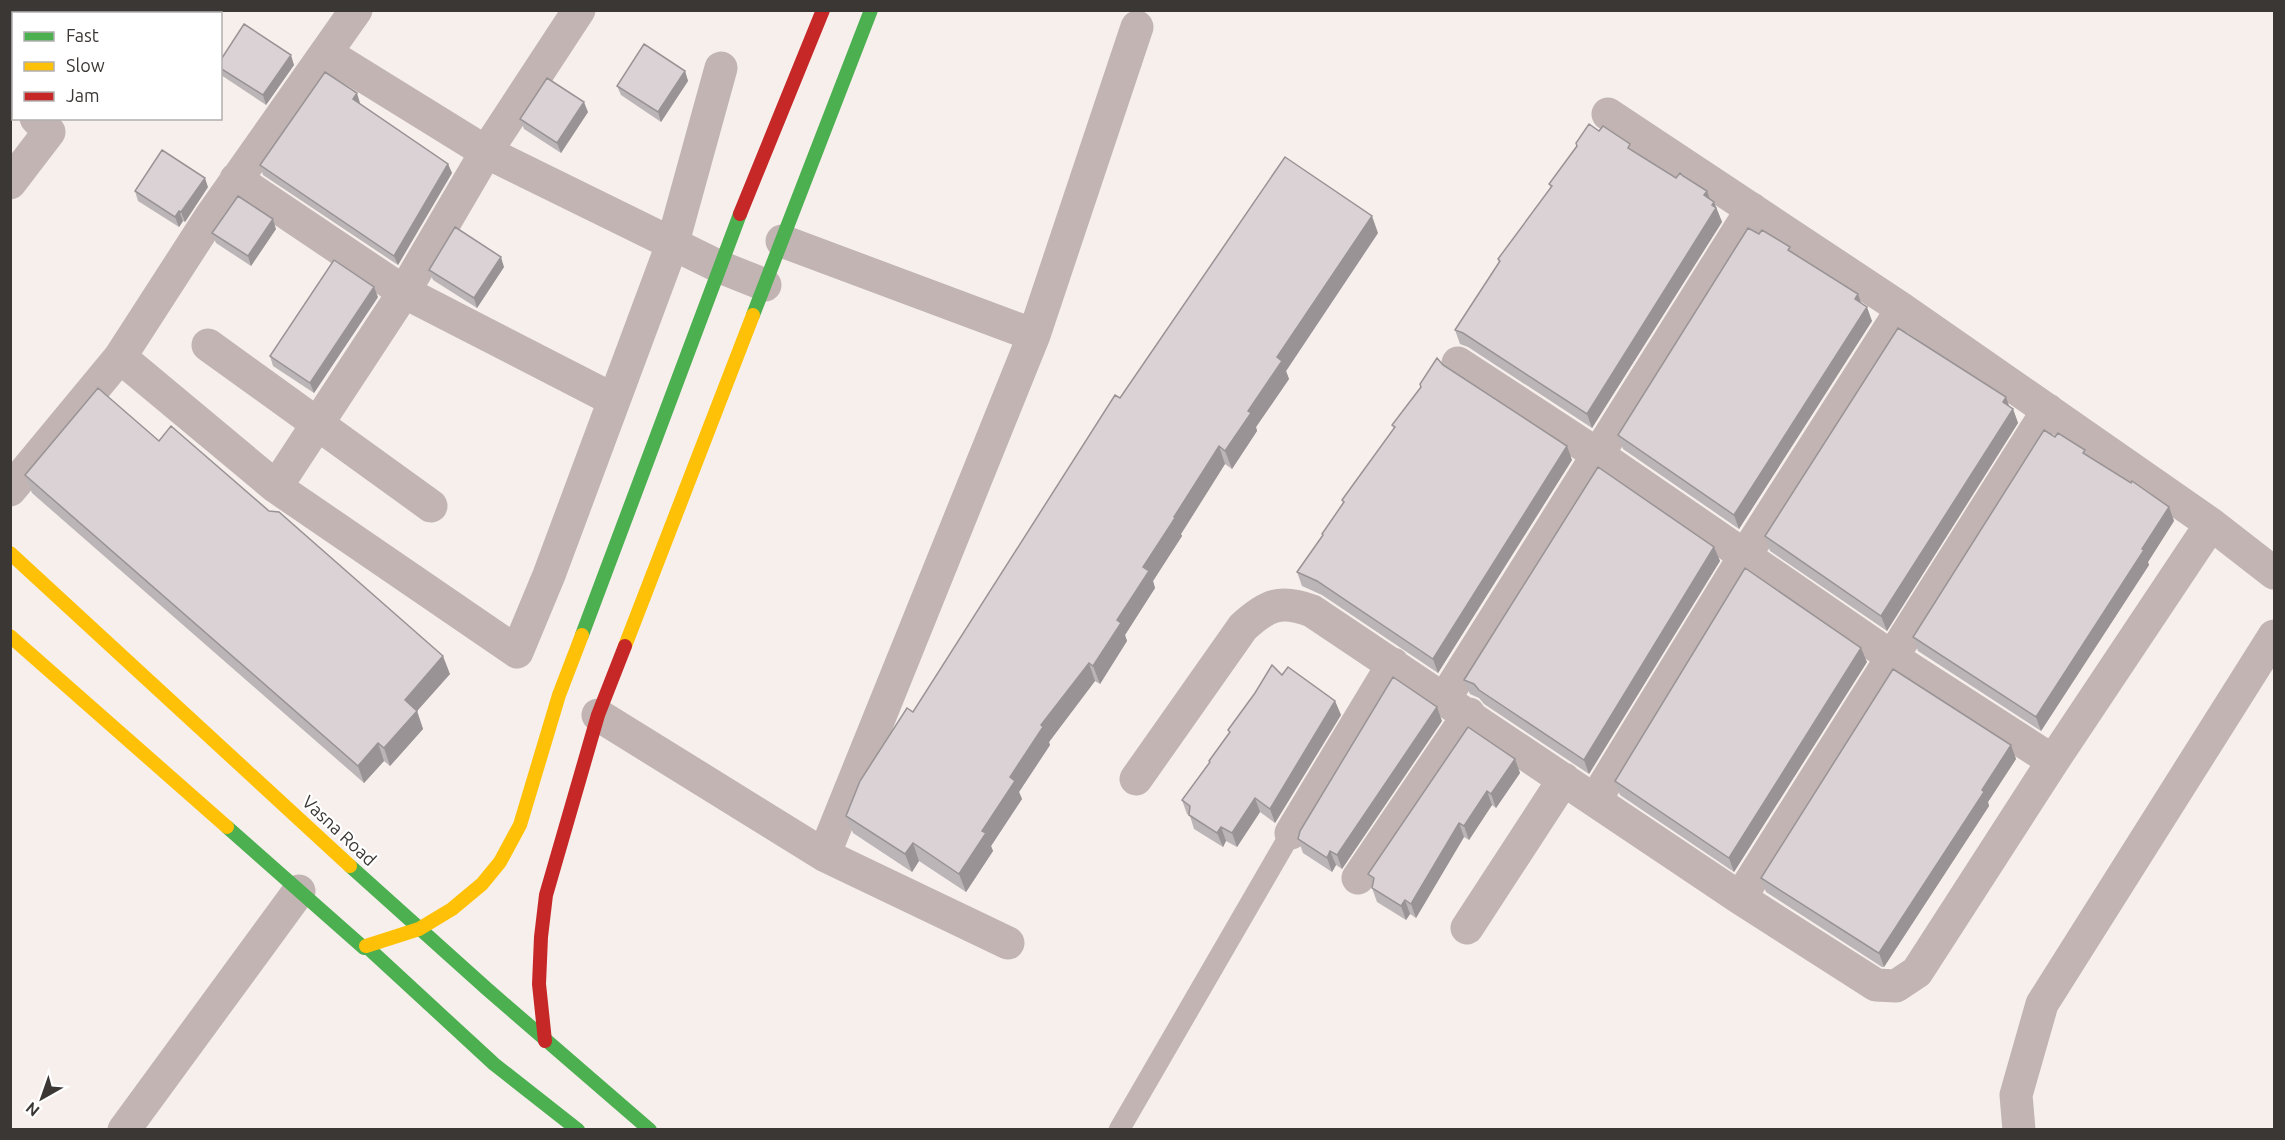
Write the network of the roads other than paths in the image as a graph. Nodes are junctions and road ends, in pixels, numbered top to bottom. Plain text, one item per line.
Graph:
1 (356, 10) edge
2 (579, 10) edge
3 (823, 10) edge
4 (871, 10) edge
5 (1137, 27) dead end
6 (326, 53) junction
7 (721, 68) dead end
8 (1608, 114) dead end
9 (38, 120) edge
10 (486, 152) junction
11 (236, 179) junction
12 (10, 183) edge
13 (1752, 209) junction
14 (782, 241) junction
15 (673, 242) junction
16 (720, 267) junction
17 (765, 285) junction
18 (404, 292) junction
19 (1902, 309) junction
20 (1034, 334) junction
21 (208, 345) dead end
22 (120, 357) junction
23 (1458, 363) dead end
24 (614, 400) junction
25 (2048, 410) junction
26 (316, 424) junction
27 (1597, 454) junction
28 (276, 487) junction
29 (10, 490) edge
30 (431, 506) dead end
31 (2211, 524) junction
32 (10, 553) edge
33 (1744, 557) junction
34 (2274, 573) edge
35 (10, 636) edge
36 (2274, 636) edge
37 (1892, 657) junction
38 (1393, 664) junction
39 (1457, 706) junction
40 (598, 715) junction
41 (2053, 761) junction
42 (1136, 779) dead end
43 (1564, 779) junction
44 (1595, 800) junction
45 (1291, 833) joint
46 (824, 855) junction
47 (1358, 878) dead end
48 (299, 891) junction
49 (1740, 898) junction
50 (1467, 928) dead end
51 (419, 929) junction
52 (1008, 943) dead end
53 (366, 946) junction
54 (545, 1041) junction
55 (580, 1126) edge
56 (648, 1129) edge
57 (124, 1130) edge
58 (1119, 1130) edge
59 (2019, 1130) edge

1 - 6 street
2 - 10 street
3 - 16 street
4 - 14 street
5 - 20 street
6 - 10 street
6 - 11 street
7 - 15 street
8 - 13 street
9 - 12 street
10 - 15 street
10 - 18 street
11 - 18 street
11 - 22 street
13 - 19 street
13 - 27 street
14 - 17 street
14 - 20 street
15 - 16 street
15 - 24 street
16 - 17 street
16 - 51 street
17 - 40 street
18 - 24 street
18 - 26 street
19 - 25 street
19 - 33 street
20 - 46 street
21 - 26 street
22 - 28 street
22 - 29 street
23 - 27 street
24 - 28 street
25 - 31 street
25 - 37 street
26 - 28 street
26 - 30 street
27 - 33 street
27 - 39 street
31 - 34 street
31 - 41 street
32 - 51 street, Vasna Road
33 - 37 street
33 - 44 street
35 - 48 street
36 - 59 street
37 - 41 street
37 - 49 street
38 - 39 street
38 - 42 street
38 - 45 street
39 - 43 street
39 - 47 street
40 - 46 street
40 - 54 street
41 - 49 street
43 - 44 street
43 - 50 street
44 - 49 street
45 - 58 lane
46 - 52 street
48 - 53 street
48 - 57 street
51 - 53 street
51 - 54 street, Vasna Road
53 - 55 street
54 - 56 street, Vasna Road

